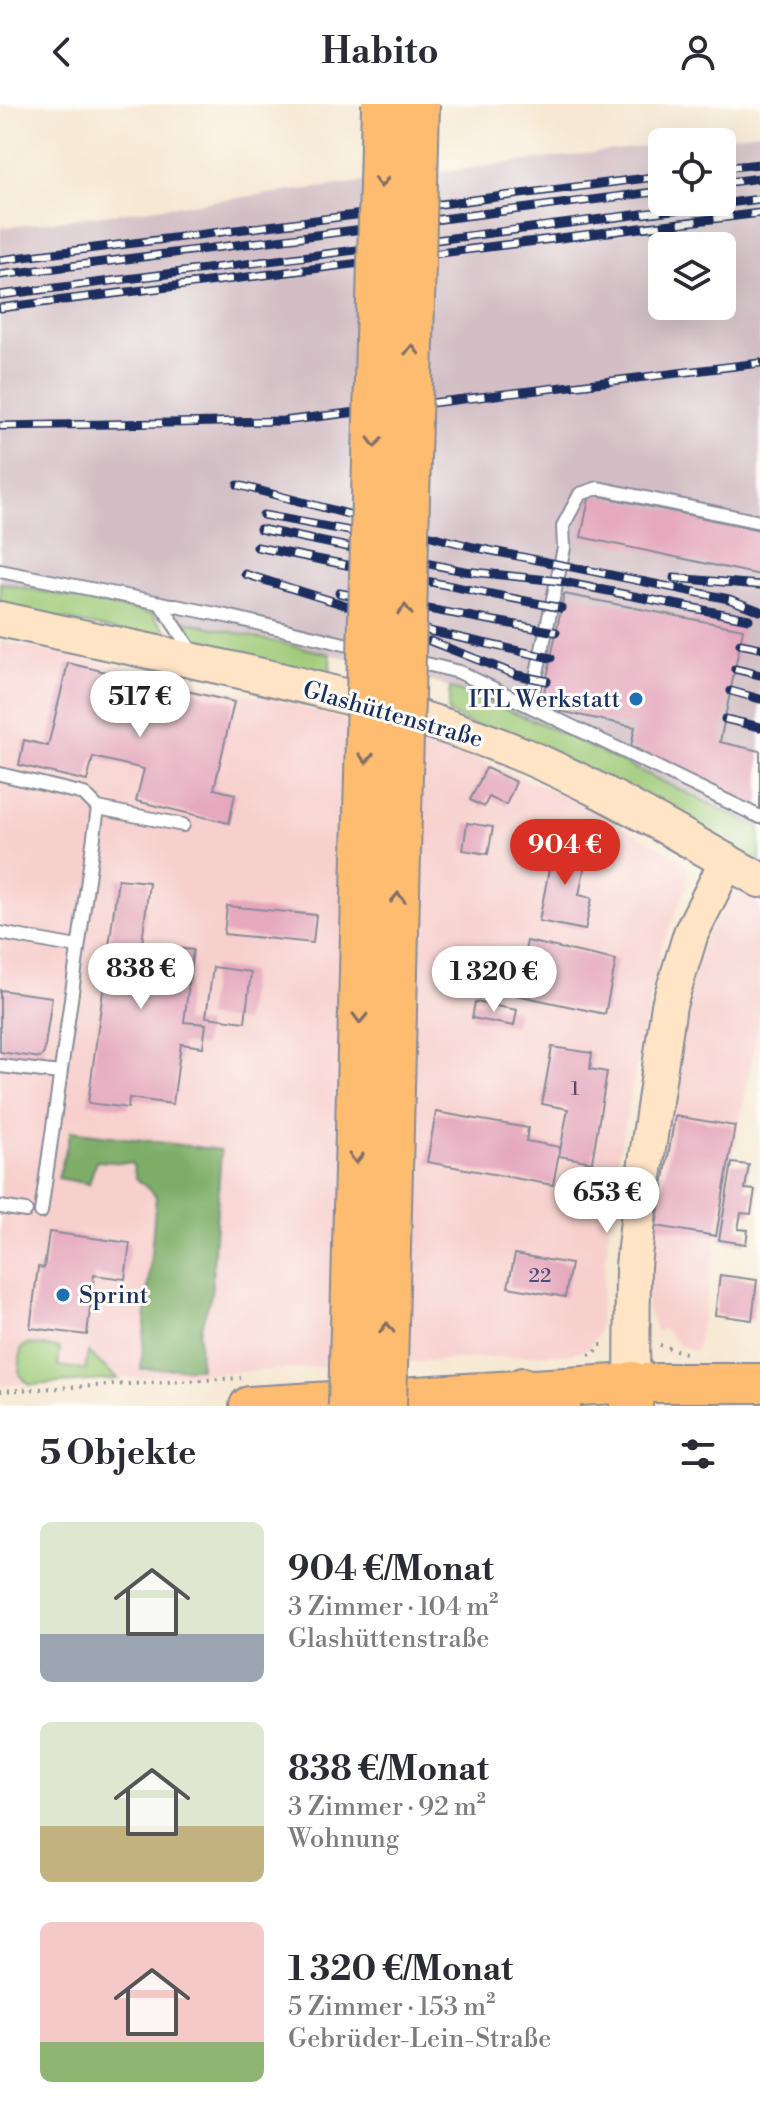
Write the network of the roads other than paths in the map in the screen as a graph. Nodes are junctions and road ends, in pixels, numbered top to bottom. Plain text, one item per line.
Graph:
1 (383, 104) edge
2 (418, 104) edge
3 (760, 522) edge
4 (0, 571) edge
5 (160, 603) junction
6 (0, 619) edge
7 (200, 665) junction
8 (530, 705) junction
9 (0, 774) edge
10 (98, 808) junction
11 (760, 817) edge
12 (183, 825) dead end
13 (727, 861) junction
14 (760, 880) edge
15 (0, 933) edge
16 (77, 947) junction
17 (0, 1066) edge
18 (60, 1073) junction
19 (0, 1207) edge
20 (26, 1211) dead end
21 (41, 1212) dead end
22 (760, 1383) edge
23 (631, 1394) edge
24 (541, 1397) edge
25 (249, 1406) edge
26 (350, 1406) edge
27 (385, 1406) edge

1 -> 26 highway, bridge
27 -> 2 highway, bridge
3 - 8 lane
4 - 5 lane
5 - 7 lane
5 - 8 lane
6 - 7 street, Glashüttenstraße
7 - 13 street, Glashüttenstraße
8 - 11 lane
9 - 10 lane
10 - 12 lane
10 - 16 lane
13 - 14 street, Glashüttenstraße
13 - 23 street
15 - 16 lane
16 - 18 lane
17 - 18 lane
18 - 21 lane
19 - 20 lane
22 - 23 main road
23 - 24 main road
24 - 25 main road

